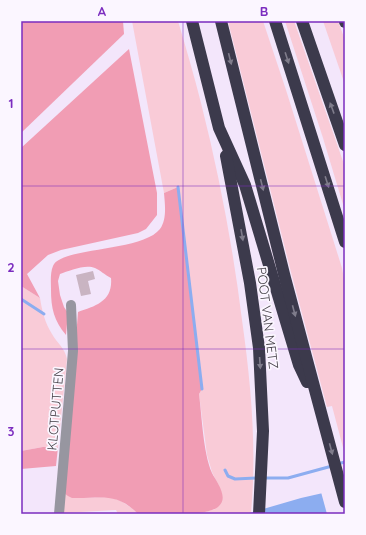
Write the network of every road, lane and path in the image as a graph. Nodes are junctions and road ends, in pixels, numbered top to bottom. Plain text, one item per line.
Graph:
1 (192, 21) edge
2 (221, 21) edge
3 (275, 21) edge
4 (302, 21) edge
5 (220, 128) junction
6 (345, 144) edge
7 (345, 242) edge
8 (71, 305) dead end
9 (321, 412) junction
10 (345, 502) edge
11 (59, 514) edge
12 (259, 514) edge

1 - 5 highway
2 -> 9 highway
3 -> 7 highway
6 -> 4 highway
5 - 9 highway
5 -> 12 highway, POOT VAN METZ
8 - 11 street, KLOTPUTTEN
9 -> 10 highway

